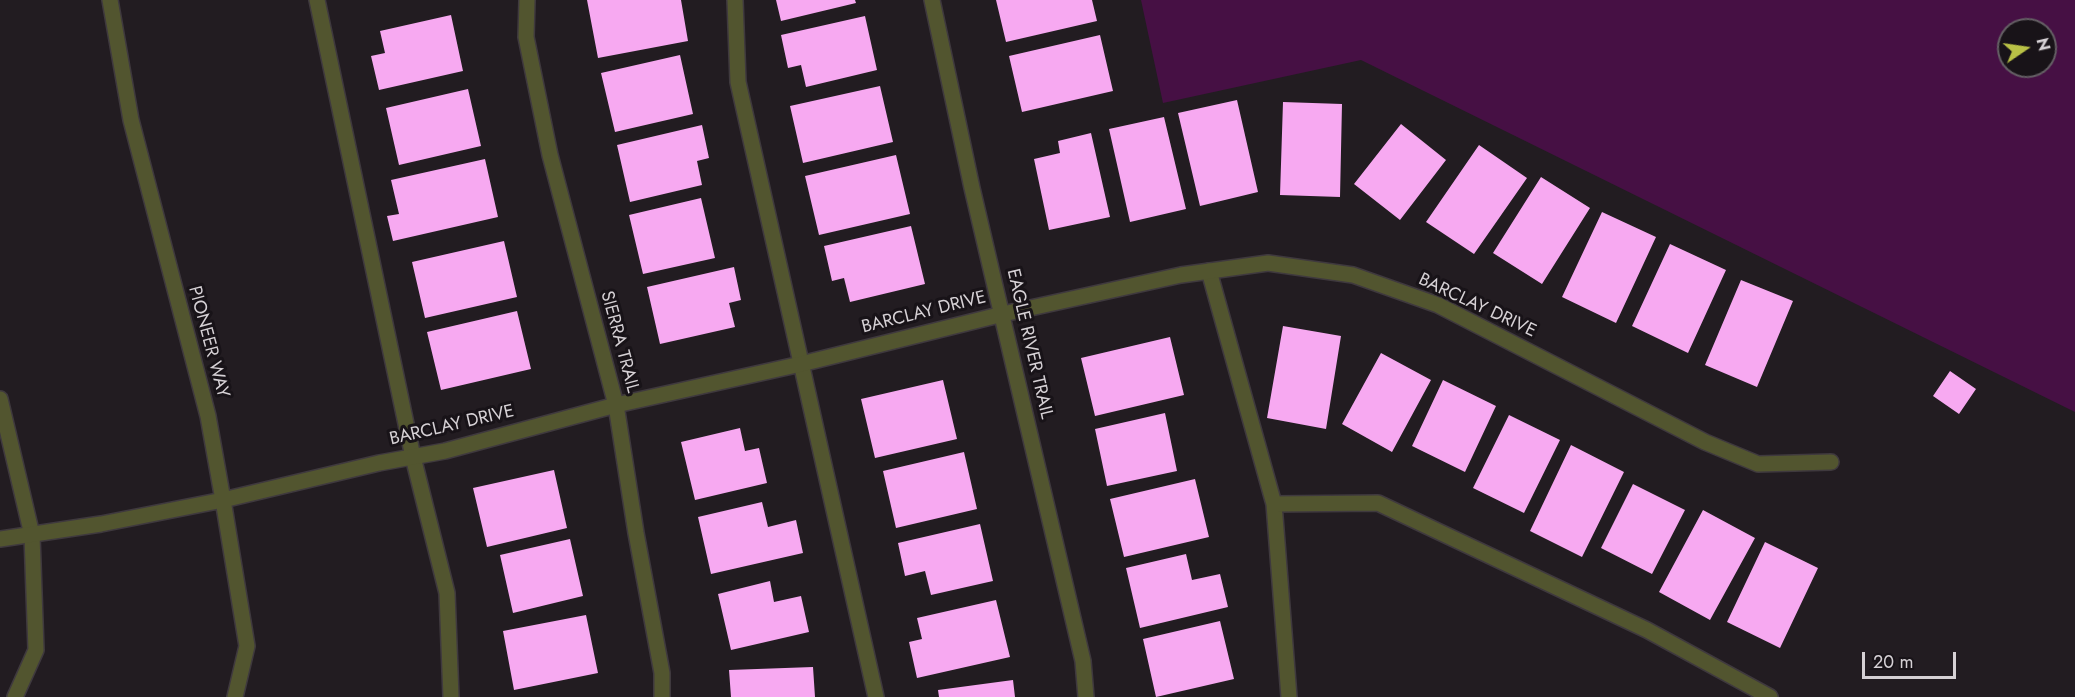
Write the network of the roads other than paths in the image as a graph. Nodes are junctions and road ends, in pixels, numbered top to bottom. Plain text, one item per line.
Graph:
1 (110, 0) edge
2 (317, 0) edge
3 (527, 0) edge
4 (735, 0) edge
5 (932, 0) edge
6 (1209, 271) junction
7 (1002, 314) junction
8 (801, 364) junction
9 (0, 399) edge
10 (616, 405) junction
11 (413, 457) junction
12 (1831, 462) dead end
13 (223, 500) junction
14 (1274, 504) junction
15 (32, 535) junction
16 (0, 539) edge
17 (15, 697) edge
18 (235, 697) edge
19 (451, 697) edge
20 (662, 697) edge
21 (876, 697) edge
22 (1086, 697) edge
23 (1289, 697) edge
24 (1770, 697) edge

1 - 13 street, PIONEER WAY
2 - 11 street
3 - 10 street, SIERRA TRAIL
4 - 8 street
5 - 7 street, EAGLE RIVER TRAIL
6 - 7 street, BARCLAY DRIVE
6 - 12 street, BARCLAY DRIVE
6 - 14 street
7 - 8 street, BARCLAY DRIVE
7 - 22 street, EAGLE RIVER TRAIL
8 - 10 street, BARCLAY DRIVE
8 - 21 street
9 - 15 street
10 - 11 street, BARCLAY DRIVE
10 - 20 street, SIERRA TRAIL
11 - 13 street, BARCLAY DRIVE
11 - 19 street
13 - 15 street, BARCLAY DRIVE
13 - 18 street, PIONEER WAY
14 - 23 street
14 - 24 street
15 - 16 street, BARCLAY DRIVE
15 - 17 street

